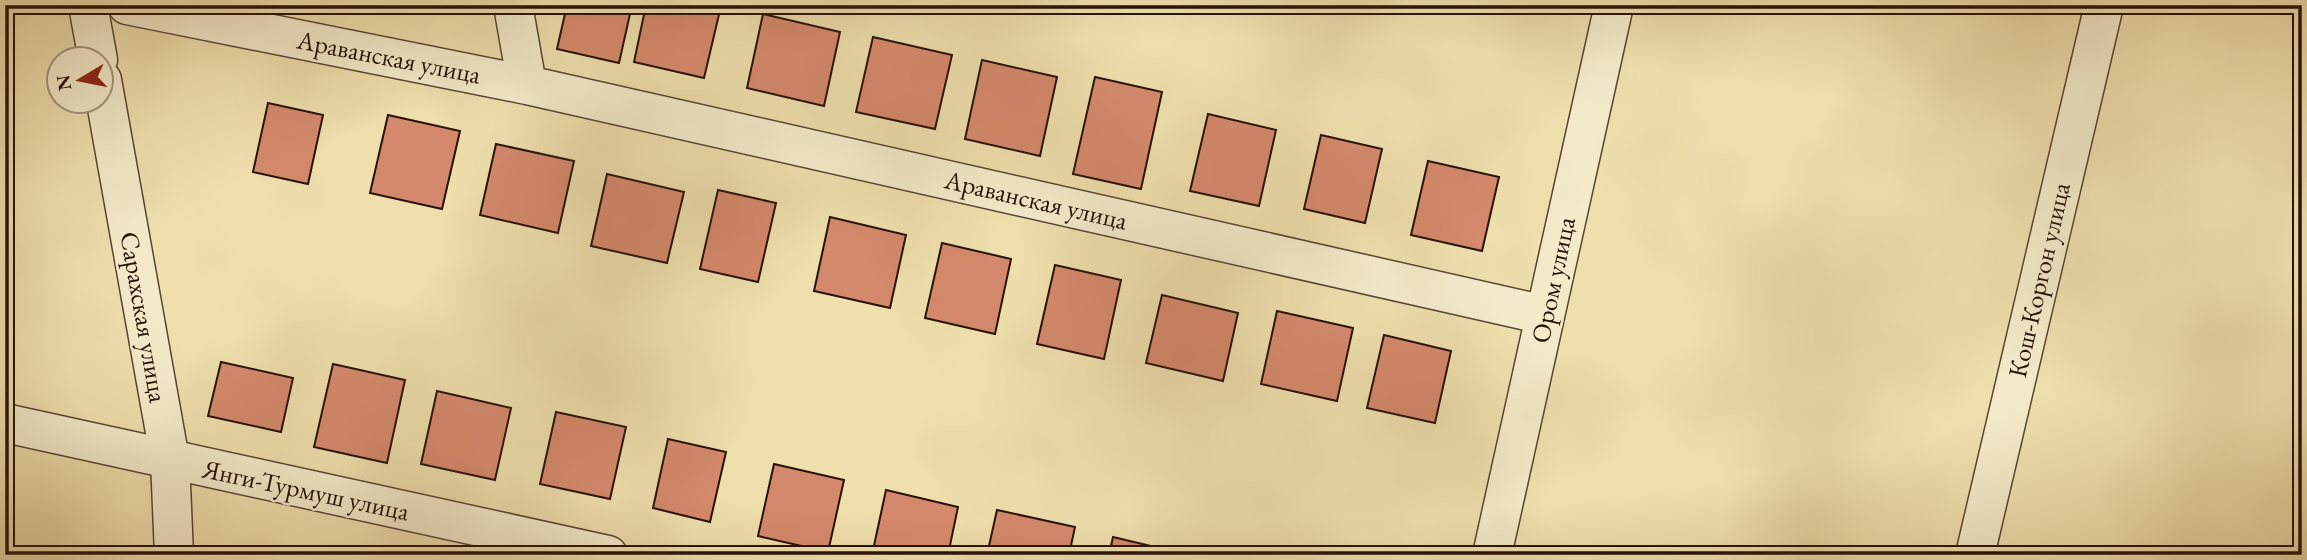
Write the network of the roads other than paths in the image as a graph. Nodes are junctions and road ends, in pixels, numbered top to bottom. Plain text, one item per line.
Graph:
1 (88, 5) edge
2 (127, 5) edge
3 (513, 5) edge
4 (1614, 5) edge
5 (2104, 5) edge
6 (95, 46) edge
7 (527, 85) junction
8 (108, 116) edge
9 (1545, 315) junction
10 (5, 423) edge
11 (170, 460) junction
12 (174, 555) edge
13 (608, 555) edge
14 (1492, 555) edge
15 (1975, 555) edge

1 - 6 street
2 - 7 street, Араванская улица
3 - 7 street, Араванская улица
4 - 9 street, Ором улица
5 - 15 street, Кош-Коргон улица
7 - 9 street, Араванская улица
8 - 11 street, Сарахская улица
9 - 14 street, Ором улица
10 - 11 street, Янги-Турмуш улица
11 - 12 street, Сарахская улица
11 - 13 street, Янги-Турмуш улица

